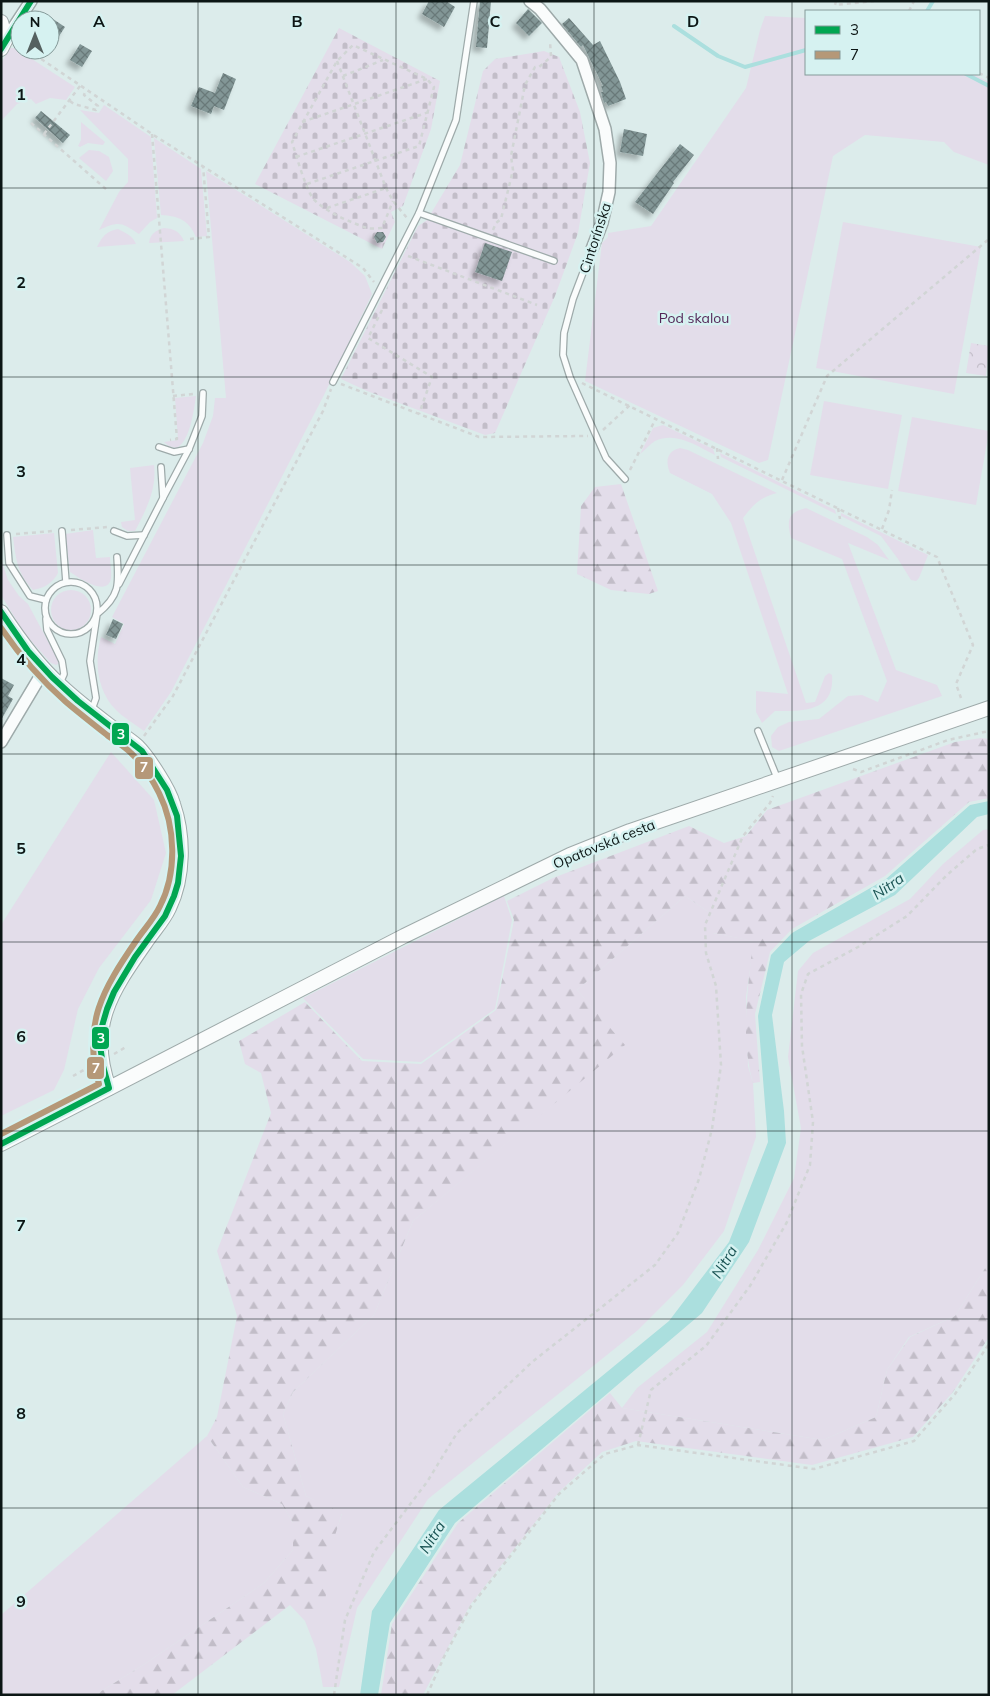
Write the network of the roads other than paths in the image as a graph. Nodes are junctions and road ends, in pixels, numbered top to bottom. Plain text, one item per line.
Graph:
1 (31, 1) edge
2 (474, 1) edge
3 (530, 1) edge
4 (1, 22) edge
5 (4, 44) edge
6 (419, 213) junction
7 (592, 249) joint
8 (554, 261) dead end
9 (334, 382) road end
10 (203, 394) dead end
11 (159, 447) dead end
12 (189, 449) junction
13 (161, 468) dead end
14 (625, 479) road end
15 (163, 498) junction
16 (114, 528) road end
17 (62, 531) dead end
18 (7, 535) road end
19 (144, 535) junction
20 (116, 558) dead end
21 (66, 582) junction
22 (119, 584) junction
23 (46, 600) junction
24 (1, 612) edge
25 (97, 614) junction
26 (46, 617) junction
27 (44, 670) junction
28 (59, 685) junction
29 (989, 708) edge
30 (91, 712) junction
31 (6, 725) edge
32 (758, 731) dead end
33 (1, 742) edge
34 (778, 781) junction
35 (110, 1088) junction
36 (1, 1144) edge

1 - 5 street
2 - 6 lane
3 - 7 street, Cintorínska
4 - 5 street
6 - 8 lane
6 - 9 lane
7 - 14 lane, Cintorínska
10 - 12 lane
11 - 12 lane
12 - 15 lane
13 - 15 lane
15 - 19 lane
16 - 19 lane
17 - 21 lane
18 - 23 lane
19 - 22 lane
20 - 22 lane
21 - 23 lane
21 - 25 lane
22 - 25 lane
23 - 26 lane
24 - 27 street
25 - 26 lane
25 - 30 lane
26 - 28 lane
27 - 28 street
27 - 31 street
28 - 30 street
29 - 34 street, Opatovská cesta
30 - 35 street
31 - 33 street
32 - 34 lane
34 - 35 street, Opatovská cesta
35 - 36 street, Opatovská cesta

